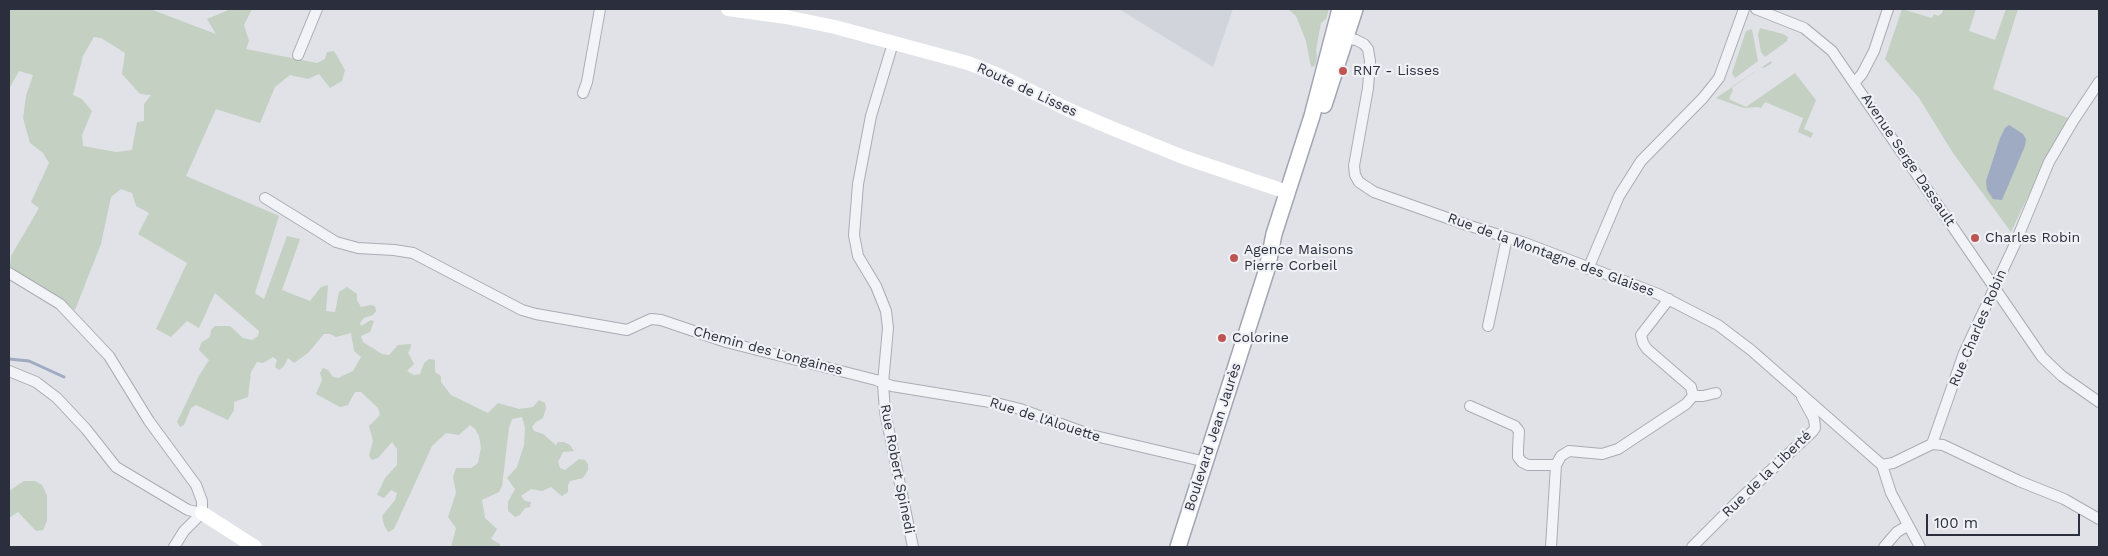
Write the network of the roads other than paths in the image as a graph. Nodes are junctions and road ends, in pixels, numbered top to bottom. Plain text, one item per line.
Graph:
1 (317, 9) edge
2 (600, 9) edge
3 (728, 9) edge
4 (1340, 9) edge
5 (1355, 9) edge
6 (1744, 9) edge
7 (1756, 9) edge
8 (1888, 9) edge
9 (1345, 38) junction
10 (893, 43) junction
11 (298, 54) dead end
12 (1855, 82) junction
13 (2099, 82) edge
14 (583, 93) dead end
15 (1287, 192) junction
16 (265, 198) dead end
17 (1508, 238) junction
18 (1588, 268) junction
19 (1267, 269) junction
20 (9, 273) edge
21 (1995, 287) junction
22 (1669, 299) junction
23 (1488, 326) dead end
24 (9, 371) edge
25 (883, 383) junction
26 (1716, 393) dead end
27 (1800, 393) junction
28 (1693, 396) junction
29 (2099, 402) edge
30 (1470, 406) dead end
31 (1932, 444) junction
32 (1206, 462) junction
33 (1556, 464) junction
34 (1882, 465) junction
35 (202, 513) junction
36 (2099, 520) edge
37 (1907, 526) junction
38 (174, 547) edge
39 (255, 547) edge
40 (913, 547) edge
41 (1178, 547) edge
42 (1551, 547) edge
43 (1692, 547) edge
44 (1884, 547) edge
45 (1920, 547) edge

1 - 11 street
2 - 14 street
3 - 10 street, Route de Lisses
4 - 15 main road, Boulevard Jean Jaurès
5 - 9 main road, Boulevard Jean Jaurès
6 - 18 street
7 - 12 street, Avenue Serge Dassault
8 - 12 street
9 - 17 street, Rue de la Montagne des Glaises
9 - 19 main road, Boulevard Jean Jaurès
10 - 15 street, Route de Lisses
10 - 25 street, Rue Robert Spinedi
12 - 21 street, Avenue Serge Dassault
13 - 21 street, Rue Charles Robin
15 - 19 main road, Boulevard Jean Jaurès
16 - 25 street, Chemin des Longaines
17 - 18 street, Rue de la Montagne des Glaises
17 - 23 street
18 - 22 street, Rue de la Montagne des Glaises
19 - 32 main road, Boulevard Jean Jaurès
20 - 35 street
21 - 29 street, Avenue Serge Dassault
21 - 31 street, Rue Charles Robin
22 - 27 street, Rue de la Montagne des Glaises
22 - 28 street
24 - 35 street
25 - 32 street, Rue de l'Alouette
25 - 40 street, Rue Robert Spinedi
26 - 28 street
27 - 34 street, Rue de la Montagne des Glaises
27 - 43 street, Rue de la Liberté
28 - 33 street
30 - 33 street
31 - 34 street
31 - 36 street
32 - 41 main road, Boulevard Jean Jaurès
33 - 42 street
34 - 37 street
35 - 38 street
35 - 39 street
37 - 44 street
37 - 45 street

